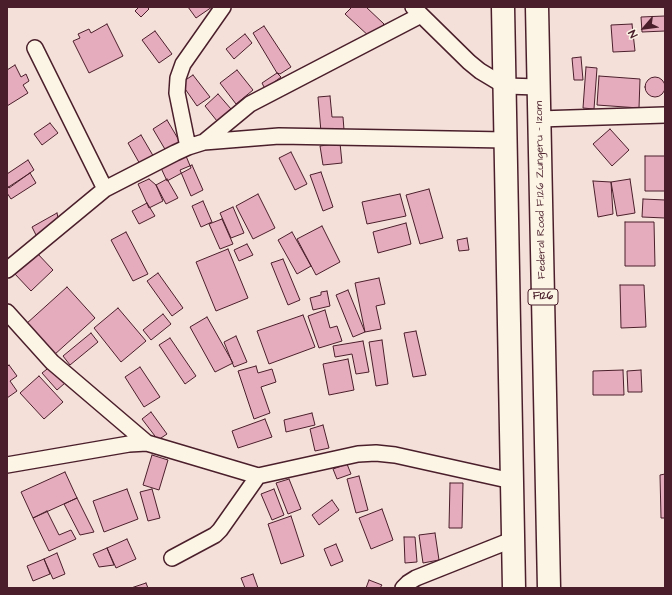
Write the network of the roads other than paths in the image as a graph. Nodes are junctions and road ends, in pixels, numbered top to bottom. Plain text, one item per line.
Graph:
1 (223, 7) edge
2 (503, 7) edge
3 (537, 7) edge
4 (417, 11) edge
5 (35, 48) dead end
6 (505, 86) junction
7 (539, 87) junction
8 (665, 115) edge
9 (540, 119) junction
10 (506, 140) junction
11 (204, 142) junction
12 (188, 147) junction
13 (105, 189) junction
14 (7, 270) edge
15 (7, 312) edge
16 (147, 443) junction
17 (7, 465) edge
18 (258, 476) junction
19 (512, 481) junction
20 (514, 539) junction
21 (172, 558) dead end
22 (403, 588) edge
23 (514, 588) edge
24 (549, 588) edge

1 - 12 street
2 - 6 main road
3 - 7 main road, Federal Road F.126 Zungeru - Izom / F126
4 - 6 street
4 - 11 street
5 - 13 street
6 - 7 street
6 - 10 main road
7 - 9 main road, Federal Road F.126 Zungeru - Izom / F126
8 - 9 street
9 - 24 main road, Federal Road F.126 Zungeru - Izom / F126
10 - 11 street
10 - 19 main road
11 - 12 street
12 - 13 street
13 - 14 street
15 - 16 street
16 - 17 street
16 - 18 street
18 - 19 street
18 - 21 street
19 - 20 main road
20 - 22 street
20 - 23 main road

